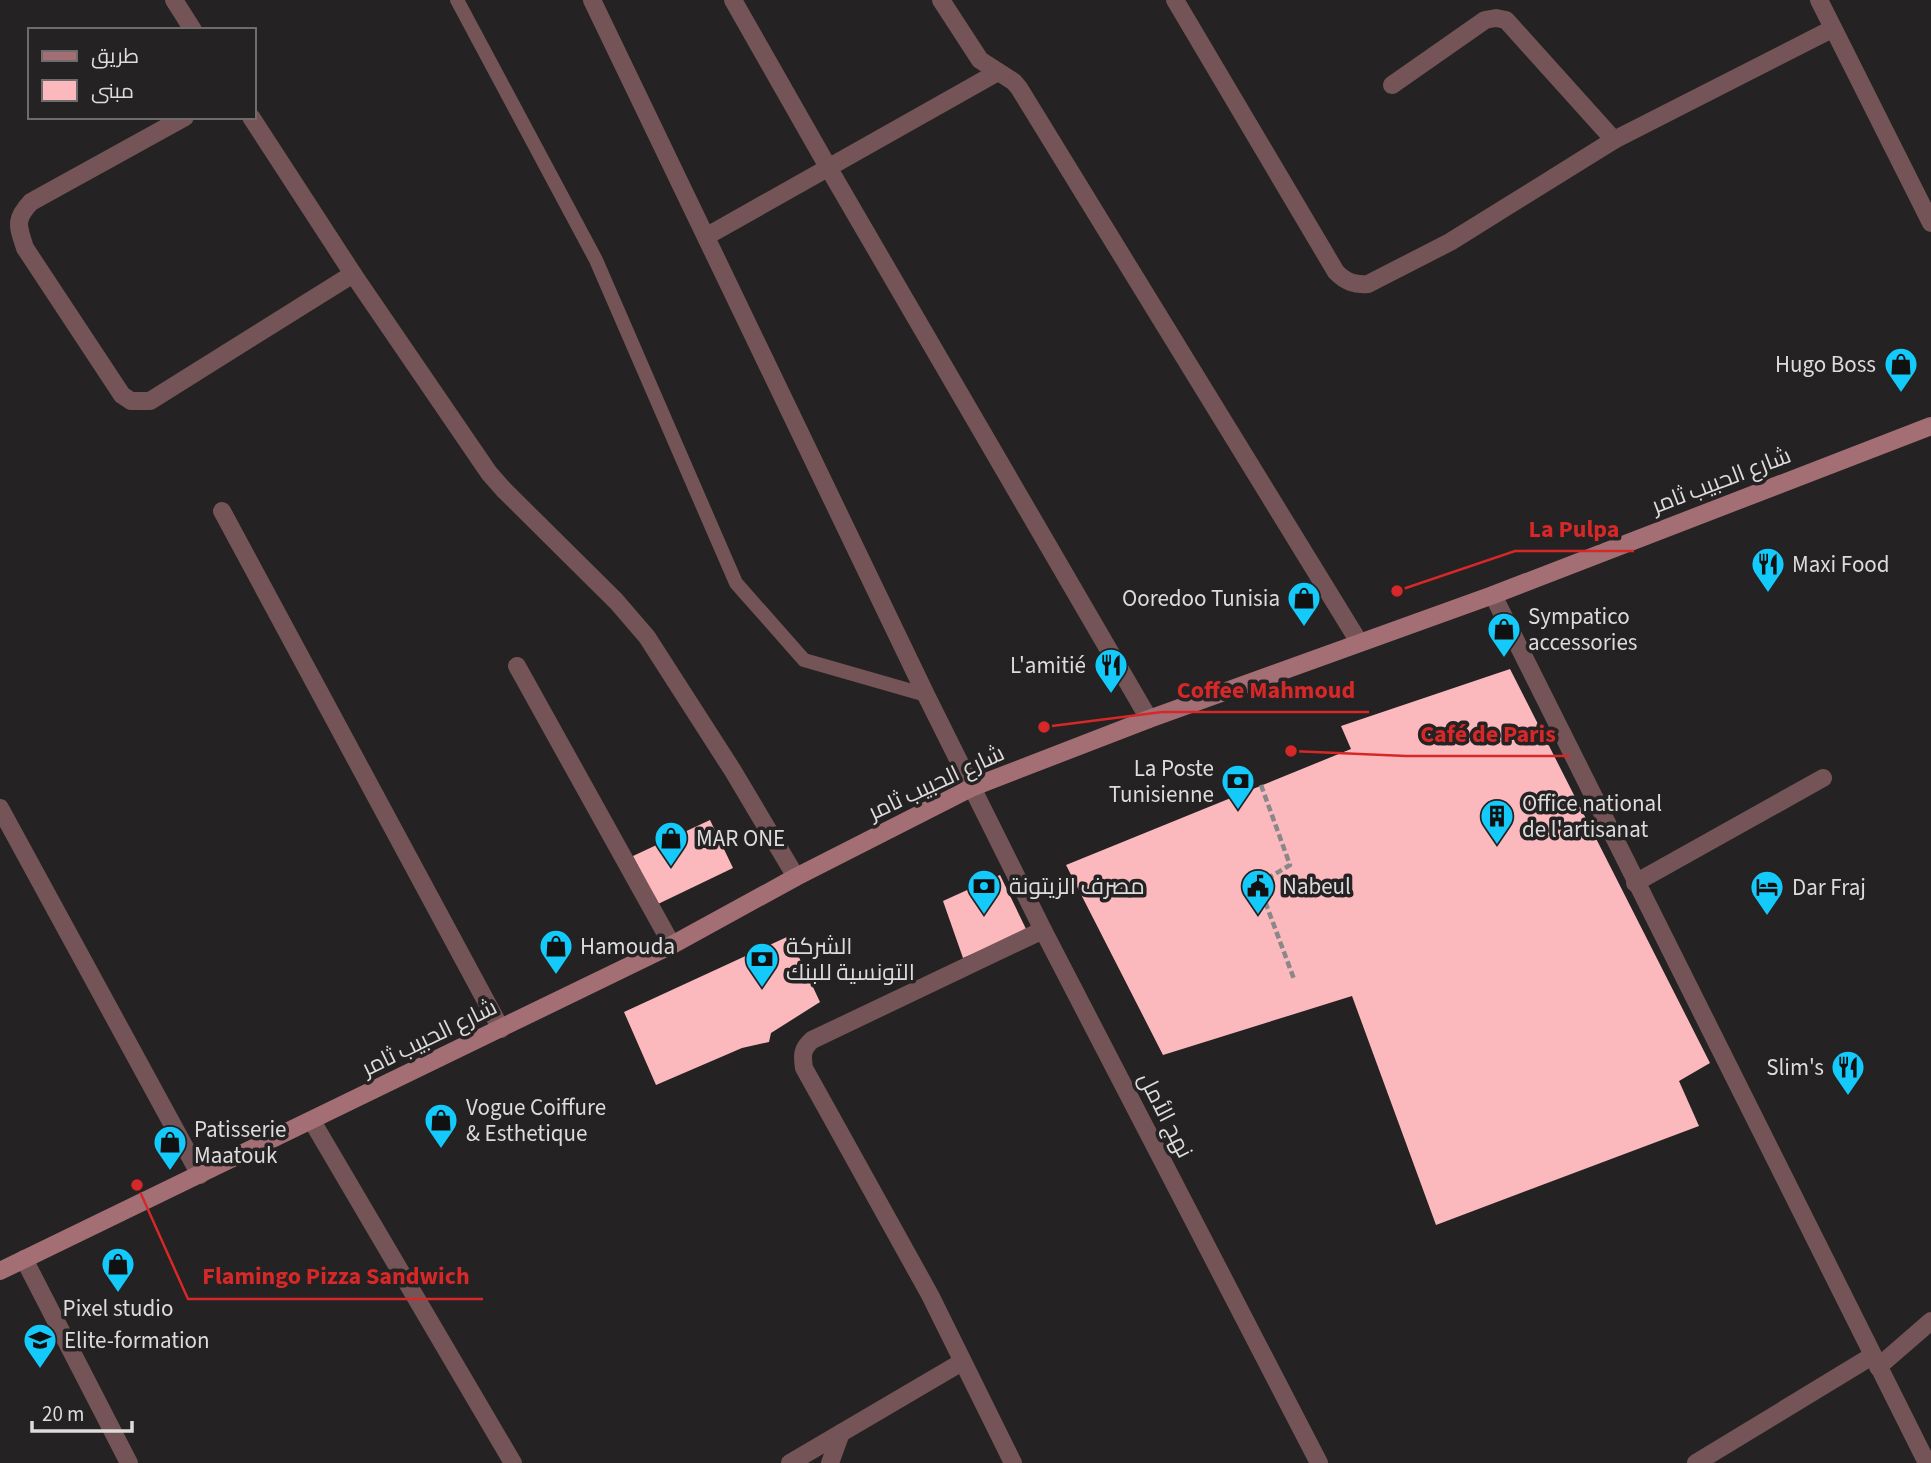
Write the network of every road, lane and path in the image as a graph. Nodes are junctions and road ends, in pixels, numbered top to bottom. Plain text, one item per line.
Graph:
1 (174, 0) edge
2 (457, 0) edge
3 (592, 0) edge
4 (733, 0) edge
5 (941, 0) edge
6 (1175, 0) edge
7 (1819, 0) edge
8 (192, 28) edge
9 (1832, 29) junction
10 (998, 72) junction
11 (1392, 85) dead end
12 (181, 119) edge
13 (252, 119) edge
14 (1614, 141) junction
15 (828, 167) junction
16 (1931, 223) edge
17 (707, 236) junction
18 (353, 274) junction
19 (1931, 426) edge
20 (222, 511) dead end
21 (1493, 595) junction
22 (1359, 642) junction
23 (517, 666) dead end
24 (926, 695) junction
25 (1149, 719) junction
26 (1823, 778) dead end
27 (1261, 785) dead end
28 (973, 787) junction
29 (0, 808) edge
30 (796, 877) junction
31 (1635, 883) junction
32 (1043, 930) junction
33 (671, 945) junction
34 (1294, 979) dead end
35 (501, 1029) junction
36 (312, 1121) junction
37 (200, 1175) junction
38 (24, 1259) junction
39 (0, 1271) edge
40 (1931, 1321) edge
41 (962, 1362) junction
42 (1875, 1362) junction
43 (841, 1433) junction
44 (129, 1463) edge
45 (513, 1463) edge
46 (790, 1463) edge
47 (830, 1463) edge
48 (1013, 1463) edge
49 (1319, 1463) edge
50 (1696, 1463) edge
51 (1927, 1463) edge

1 - 8 street
2 - 24 lane
3 - 17 street, نهج الأمل
4 - 15 street
5 - 10 street
6 - 14 street
7 - 9 street
9 - 14 street
9 - 16 street
10 - 15 street
10 - 22 street
11 - 14 street
12 - 18 street
13 - 18 street
15 - 17 street
15 - 25 street
17 - 24 street, نهج الأمل
18 - 30 street
19 - 21 main road, شارع الحبيب ثامر
20 - 35 street
21 - 22 main road, شارع الحبيب ثامر
21 - 31 street
22 - 25 main road, شارع الحبيب ثامر
23 - 33 street
24 - 28 street, نهج الأمل
25 - 28 main road, شارع الحبيب ثامر
26 - 31 street
27 - 34 path
28 - 30 main road, شارع الحبيب ثامر
28 - 32 street, نهج الأمل
29 - 37 street
30 - 33 main road, شارع الحبيب ثامر
31 - 42 street
32 - 41 street
32 - 49 street, نهج الأمل
33 - 35 main road, شارع الحبيب ثامر
35 - 36 main road, شارع الحبيب ثامر
36 - 37 main road, شارع الحبيب ثامر
36 - 45 street
37 - 38 main road, شارع الحبيب ثامر
38 - 39 main road, شارع الحبيب ثامر
38 - 44 street
40 - 42 street
41 - 43 street
41 - 48 street
42 - 50 street
42 - 51 street
43 - 46 street
43 - 47 street

